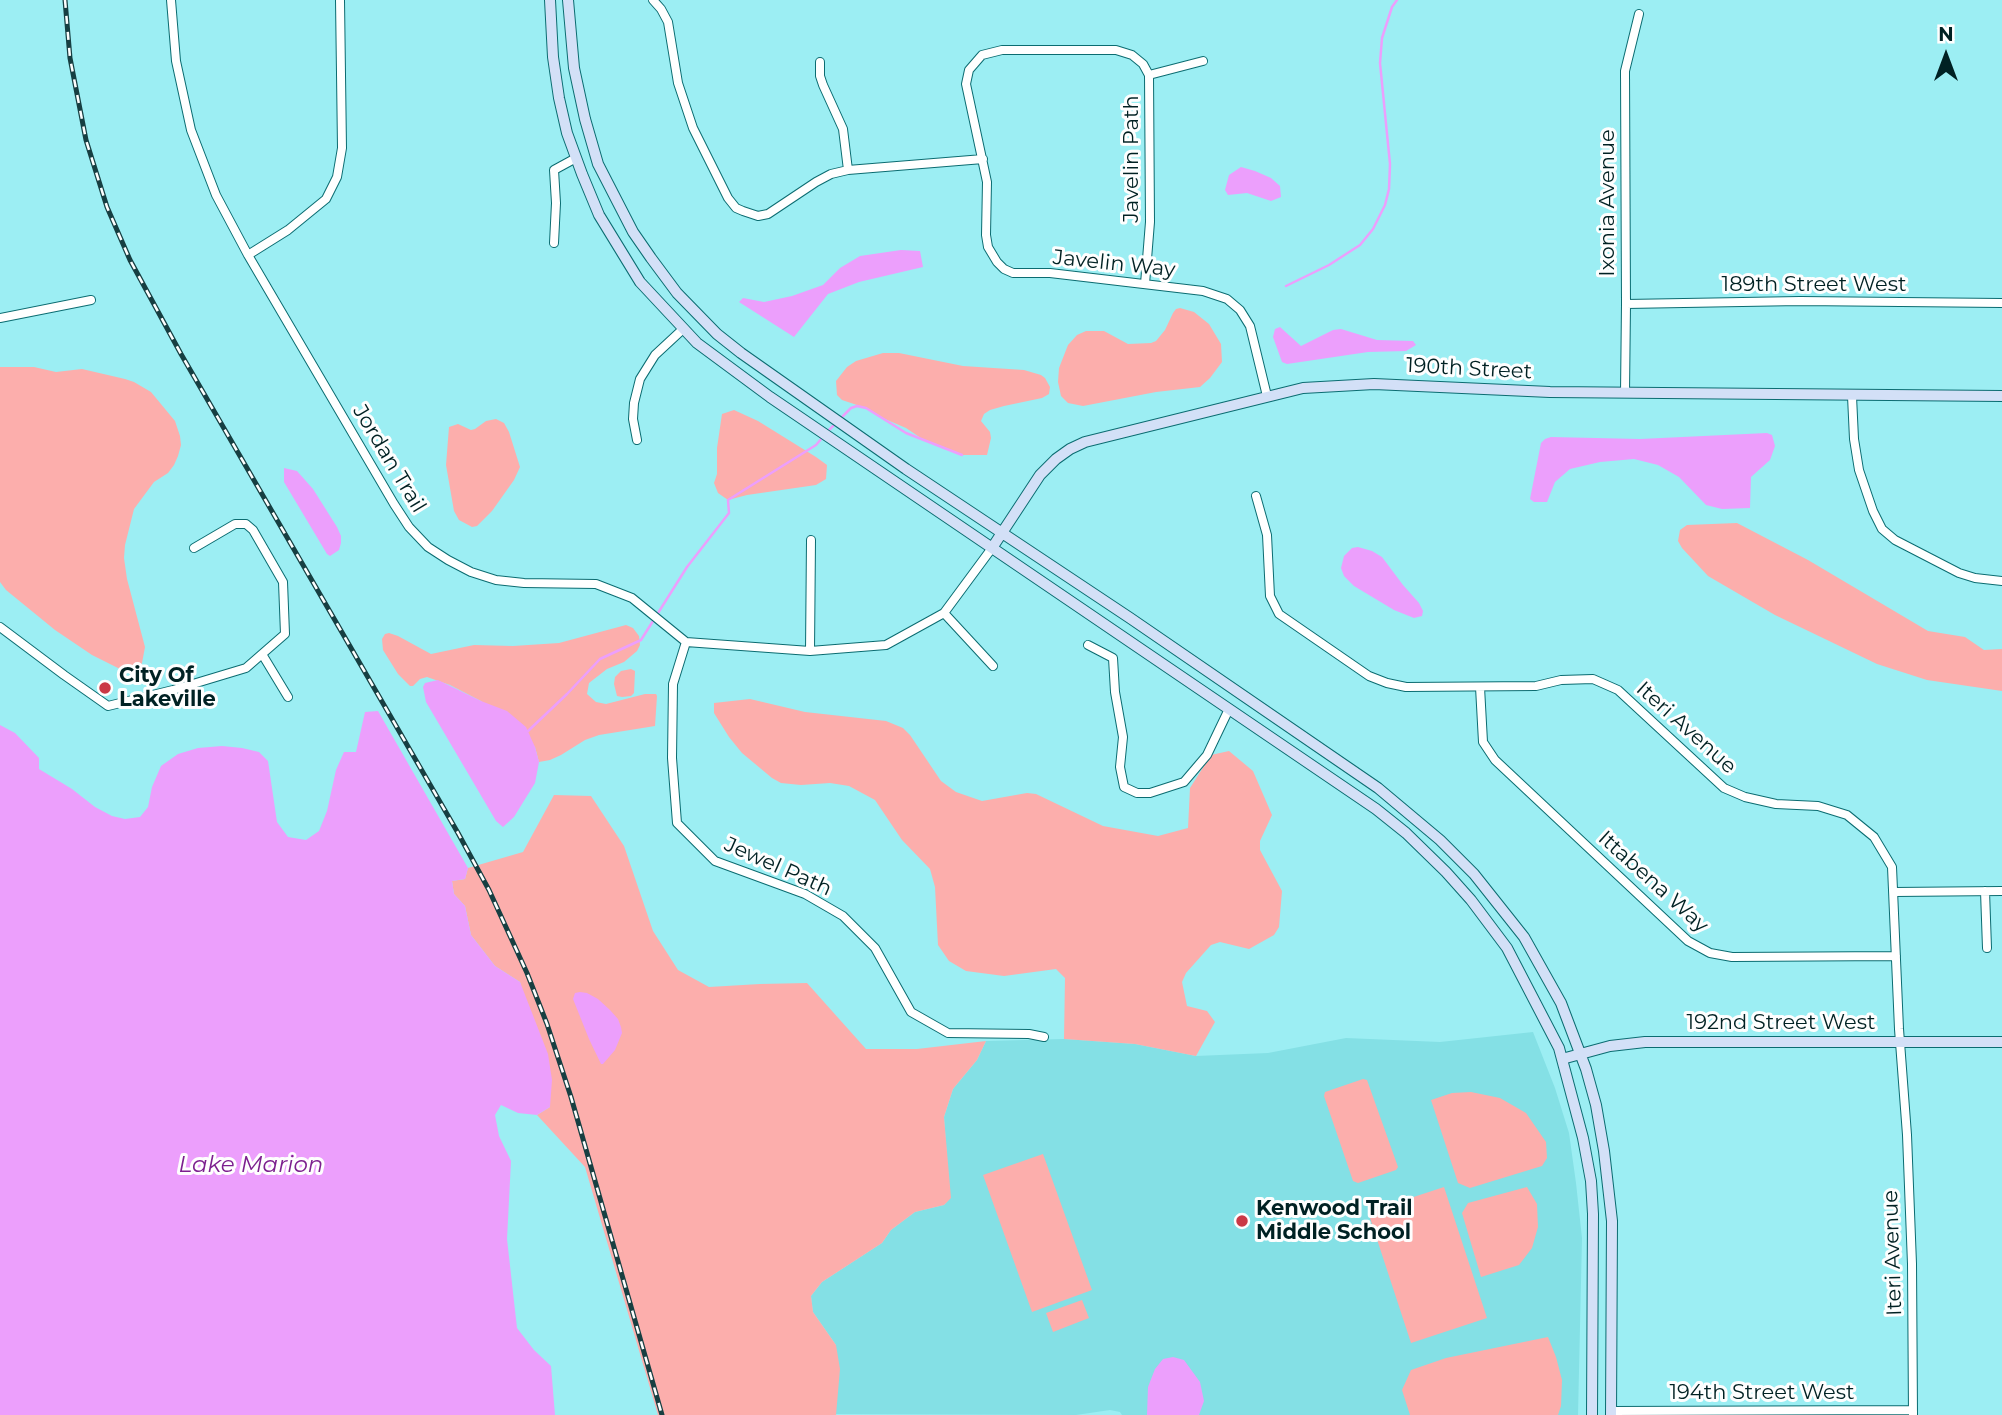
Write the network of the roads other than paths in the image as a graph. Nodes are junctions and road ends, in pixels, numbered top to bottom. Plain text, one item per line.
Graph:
1 (171, 0) edge
2 (340, 0) edge
3 (550, 0) edge
4 (568, 0) edge
5 (653, 0) edge
6 (1639, 14) dead end
7 (1203, 61) dead end
8 (820, 62) dead end
9 (1149, 75) junction
10 (576, 158) junction
11 (983, 159) junction
12 (848, 170) junction
13 (554, 243) dead end
14 (248, 254) junction
15 (1145, 284) junction
16 (91, 300) dead end
17 (1626, 303) junction
18 (2002, 303) edge
19 (0, 318) edge
20 (683, 329) junction
21 (1625, 393) junction
22 (1267, 396) junction
23 (1852, 396) junction
24 (2002, 396) edge
25 (637, 440) dead end
26 (1256, 496) dead end
27 (1001, 533) junction
28 (811, 540) dead end
29 (194, 548) dead end
30 (992, 548) junction
31 (2002, 581) edge
32 (944, 613) junction
33 (0, 627) edge
34 (686, 642) junction
35 (1088, 645) dead end
36 (810, 651) junction
37 (262, 654) junction
38 (993, 666) dead end
39 (1480, 687) junction
40 (288, 697) dead end
41 (1229, 709) junction
42 (1985, 891) junction
43 (2002, 891) edge
44 (1894, 892) junction
45 (1987, 948) dead end
46 (1896, 956) junction
47 (1044, 1037) dead end
48 (1900, 1042) junction
49 (2002, 1042) edge
50 (1580, 1053) junction
51 (1562, 1059) junction
52 (1611, 1413) edge
53 (1913, 1413) edge
54 (1592, 1415) edge

1 - 14 street, Jordan Trail
2 - 14 street
3 - 10 main road
4 - 27 main road
5 - 12 street
6 - 17 street, Ixonia Avenue
7 - 9 street
8 - 12 street
9 - 11 street, Javelin Way
9 - 15 street, Javelin Path
10 - 13 street
10 - 20 main road
11 - 12 street
11 - 15 street, Javelin Way
14 - 34 street, Jordan Trail
15 - 22 street, Javelin Way
16 - 19 street
17 - 18 street, 189th Street West
17 - 21 street, Ixonia Avenue
20 - 25 street
20 - 30 main road
21 - 22 main road, 190th Street
21 - 23 main road, 190th Street
22 - 27 main road, 190th Street
23 - 24 main road, 190th Street
23 - 31 street
26 - 39 street, Iteri Avenue
27 - 30 main road, 190th Street
27 - 50 main road
28 - 36 street
29 - 37 street
30 - 32 street
30 - 41 main road
32 - 36 street
32 - 38 street
33 - 37 street
34 - 36 street
34 - 47 street, Jewel Path
35 - 41 street
37 - 40 street
39 - 44 street, Iteri Avenue
39 - 46 street, Ittabena Way
41 - 51 main road
42 - 43 street
42 - 44 street
42 - 45 street
44 - 46 street, Iteri Avenue
46 - 48 street, Iteri Avenue
48 - 49 main road, 192nd Street West
48 - 50 main road, 192nd Street West
48 - 53 street, Iteri Avenue
50 - 51 main road, 192nd Street West
50 - 52 main road
51 - 54 main road
52 - 53 street, 194th Street West

